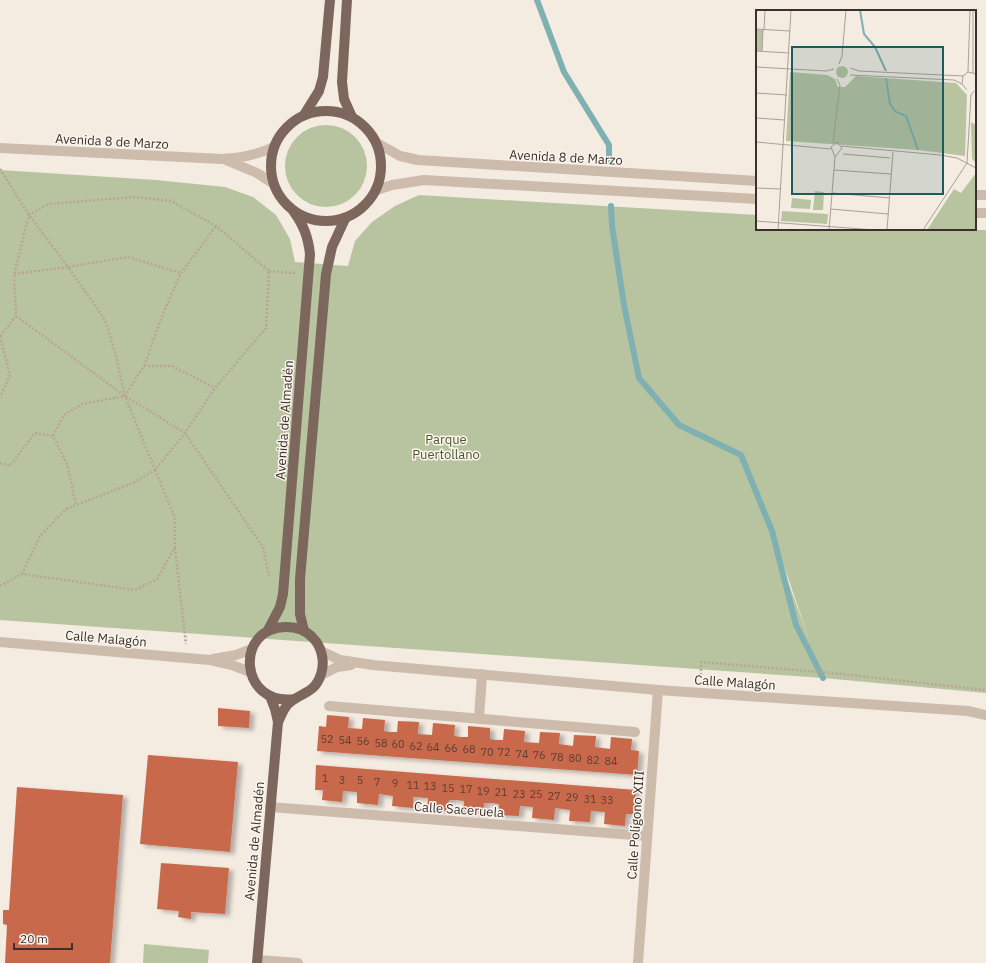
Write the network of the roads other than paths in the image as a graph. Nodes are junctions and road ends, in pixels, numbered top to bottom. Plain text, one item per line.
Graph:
1 (330, 0) edge
2 (347, 0) edge
3 (304, 115) junction
4 (352, 117) junction
5 (377, 143) junction
6 (274, 147) junction
7 (0, 148) edge
8 (222, 160) junction
9 (756, 181) edge
10 (274, 184) junction
11 (377, 190) junction
12 (756, 199) edge
13 (294, 212) junction
14 (346, 219) junction
15 (268, 630) junction
16 (304, 631) junction
17 (0, 642) edge
18 (252, 649) junction
19 (321, 650) junction
20 (210, 660) junction
21 (357, 664) junction
22 (250, 672) junction
23 (482, 674) junction
24 (321, 675) junction
25 (658, 690) junction
26 (270, 696) junction
27 (295, 699) junction
28 (329, 706) dead end
29 (986, 715) edge
30 (479, 718) junction
31 (278, 722) junction
32 (635, 732) dead end
33 (270, 807) junction
34 (647, 836) junction
35 (258, 961) edge
36 (298, 963) edge
37 (638, 963) edge

1 - 3 main road
2 - 4 main road
3 - 4 main road
3 - 6 main road
4 - 5 main road
5 - 9 street, Avenida 8 de Marzo
5 - 11 main road
6 - 8 street, Avenida 8 de Marzo
6 - 10 main road
7 - 8 street, Avenida 8 de Marzo
8 - 10 street, Avenida 8 de Marzo
10 - 13 main road
11 - 12 street
11 - 14 main road
13 - 14 main road
13 - 15 main road, Avenida de Almadén
14 - 16 main road
15 - 16 main road
15 - 18 main road, Avenida de Almadén
16 - 19 main road
17 - 20 street, Calle Malagón
18 - 20 street, Calle Malagón
18 - 22 main road
19 - 21 street, Calle Malagón
19 - 24 main road
20 - 22 street, Calle Malagón
21 - 23 street, Calle Malagón
21 - 24 street, Calle Malagón
22 - 26 main road
23 - 25 street, Calle Malagón
23 - 30 street
24 - 27 main road, Avenida de Almadén
25 - 29 street, Calle Malagón
25 - 34 street, Calle Polígono XIII
26 - 27 main road
26 - 31 main road, Avenida de Almadén
27 - 31 main road, Avenida de Almadén
28 - 30 street
30 - 32 street
31 - 33 main road, Avenida de Almadén
33 - 34 street, Calle Saceruela
33 - 35 main road, Avenida de Almadén
34 - 37 street, Calle Polígono XIII
35 - 36 street

